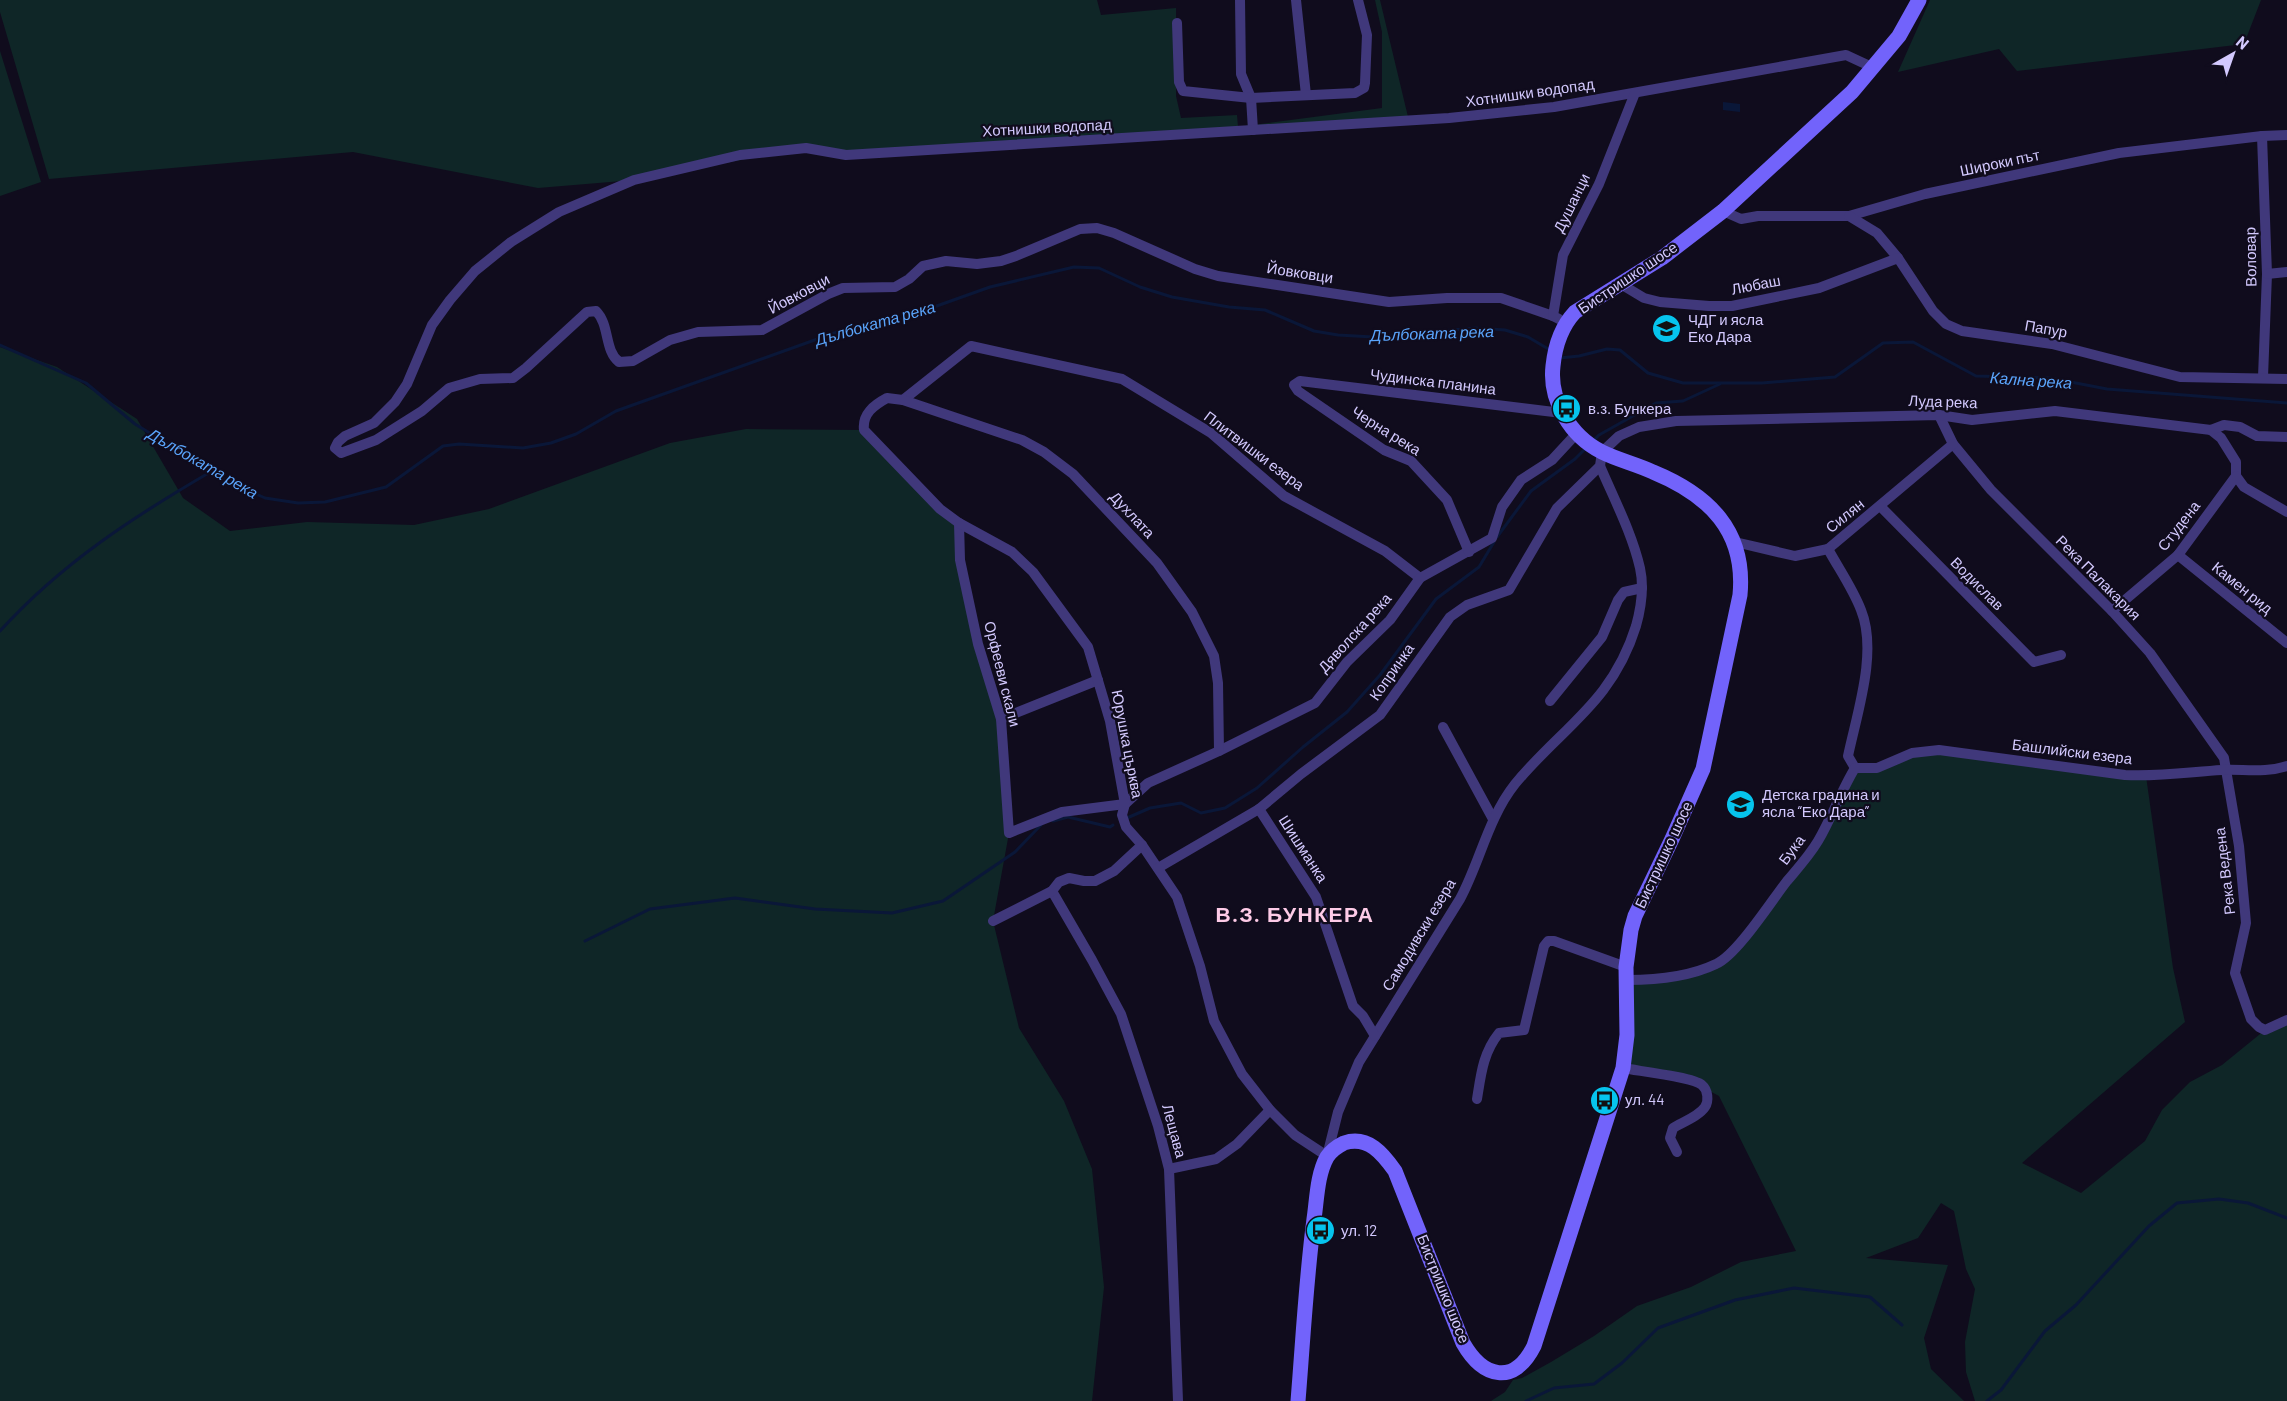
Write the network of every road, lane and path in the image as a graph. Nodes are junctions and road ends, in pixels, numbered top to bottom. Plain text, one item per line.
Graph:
1 (1240, 0) edge
2 (1296, 0) edge
3 (1358, 0) edge
4 (1919, 0) edge
5 (1178, 23) dead end
6 (1874, 68) junction
7 (1635, 93) junction
8 (1306, 95) junction
9 (1251, 98) junction
10 (1253, 130) junction
11 (2287, 135) edge
12 (2262, 136) junction
13 (1723, 211) junction
14 (1849, 216) junction
15 (1898, 258) junction
16 (2287, 272) edge
17 (2267, 274) junction
18 (1619, 283) junction
19 (1559, 319) junction
20 (2263, 377) junction
21 (2287, 379) edge
22 (1300, 381) joint
23 (903, 400) junction
24 (1562, 413) junction
25 (1939, 415) junction
26 (2211, 430) junction
27 (1577, 433) junction
28 (2287, 436) edge
29 (1953, 444) junction
30 (335, 448) joint
31 (1601, 459) junction
32 (2236, 476) junction
33 (1880, 506) junction
34 (2287, 512) edge
35 (959, 523) junction
36 (1735, 542) junction
37 (1828, 549) junction
38 (1469, 552) junction
39 (2178, 555) junction
40 (1420, 578) junction
41 (1641, 588) junction
42 (2112, 611) junction
43 (2287, 643) edge
44 (2061, 655) dead end
45 (1098, 680) junction
46 (1550, 701) dead end
47 (1001, 718) junction
48 (1443, 727) dead end
49 (1219, 751) junction
50 (2287, 766) edge
51 (1856, 768) junction
52 (2225, 770) junction
53 (1125, 804) junction
54 (1259, 809) junction
55 (1493, 819) junction
56 (1142, 845) junction
57 (1158, 868) junction
58 (1052, 891) junction
59 (993, 921) dead end
60 (1626, 973) junction
61 (2287, 1020) edge
62 (1375, 1036) junction
63 (1623, 1068) junction
64 (1476, 1099) dead end
65 (1270, 1110) junction
66 (1677, 1152) dead end
67 (1328, 1156) junction
68 (1169, 1169) junction
69 (1178, 1401) edge
70 (1298, 1401) edge

1 - 9 street
2 - 8 street
3 - 8 street
4 - 6 street, Бистришко шосе
5 - 9 street
6 - 7 street, Хотнишки водопад
6 - 13 street, Бистришко шосе
7 - 10 street, Хотнишки водопад
7 - 19 street, Душанци
8 - 9 street
9 - 10 street
10 - 30 street, Хотнишки водопад
11 - 12 street, Широки път
12 - 14 street, Широки път
12 - 17 street, Воловар
13 - 14 street, Широки път
13 - 18 street, Бистришко шосе
14 - 15 street, Папур
15 - 18 street, Любаш
15 - 20 street, Папур
16 - 17 street
17 - 20 street, Воловар
18 - 19 street, Бистришко шосе
19 - 24 street, Бистришко шосе
19 - 30 street, Йовковци
20 - 21 street, Папур
22 - 24 street, Чудинска планина
22 - 38 street, Черна река
23 - 35 street, Юрушка църква
23 - 40 street, Плитвишки езера
23 - 49 street, Духлата
24 - 27 street, Бистришко шосе
25 - 26 street, Луда река
25 - 29 street, Река Палакария
25 - 31 street, Луда река
26 - 28 street, Луда река
26 - 32 street
27 - 31 street, Бистришко шосе
27 - 38 street, Дяволска река
29 - 33 street, Силян
29 - 42 street, Река Палакария
31 - 36 street, Бистришко шосе
31 - 41 street, Самодивски езера
31 - 54 street, Копринка
32 - 34 street
32 - 39 street, Студена
33 - 37 street, Силян
33 - 44 street, Водислав
35 - 45 street, Юрушка църква
35 - 47 street, Орфееви скали
36 - 37 street, Силян
36 - 60 street, Бистришко шосе
37 - 51 street
38 - 40 street, Дяволска река
39 - 42 street, Студена
39 - 43 street, Камен рид
40 - 49 street, Дяволска река
41 - 46 street
41 - 55 street, Самодивски езера
42 - 52 street, Река Палакария
45 - 47 street
45 - 53 street, Юрушка църква
47 - 53 street, Орфееви скали
48 - 55 street
49 - 53 street, Дяволска река
50 - 52 street, Башлийски езера
51 - 52 street, Башлийски езера
51 - 60 street, Бука
52 - 61 street, Река Ведена
53 - 56 street, Юрушка църква
54 - 57 street, Копринка
54 - 62 street, Шишманка
55 - 62 street, Самодивски езера
56 - 57 street, Юрушка църква
56 - 58 street
57 - 65 street, Юрушка църква
58 - 59 street
58 - 68 street, Лещава
60 - 63 street, Бистришко шосе
60 - 64 street
62 - 67 street, Самодивски езера
63 - 66 street
63 - 67 street, Бистришко шосе
65 - 67 street, Юрушка църква
65 - 68 street
67 - 70 street
68 - 69 street, Лещава

